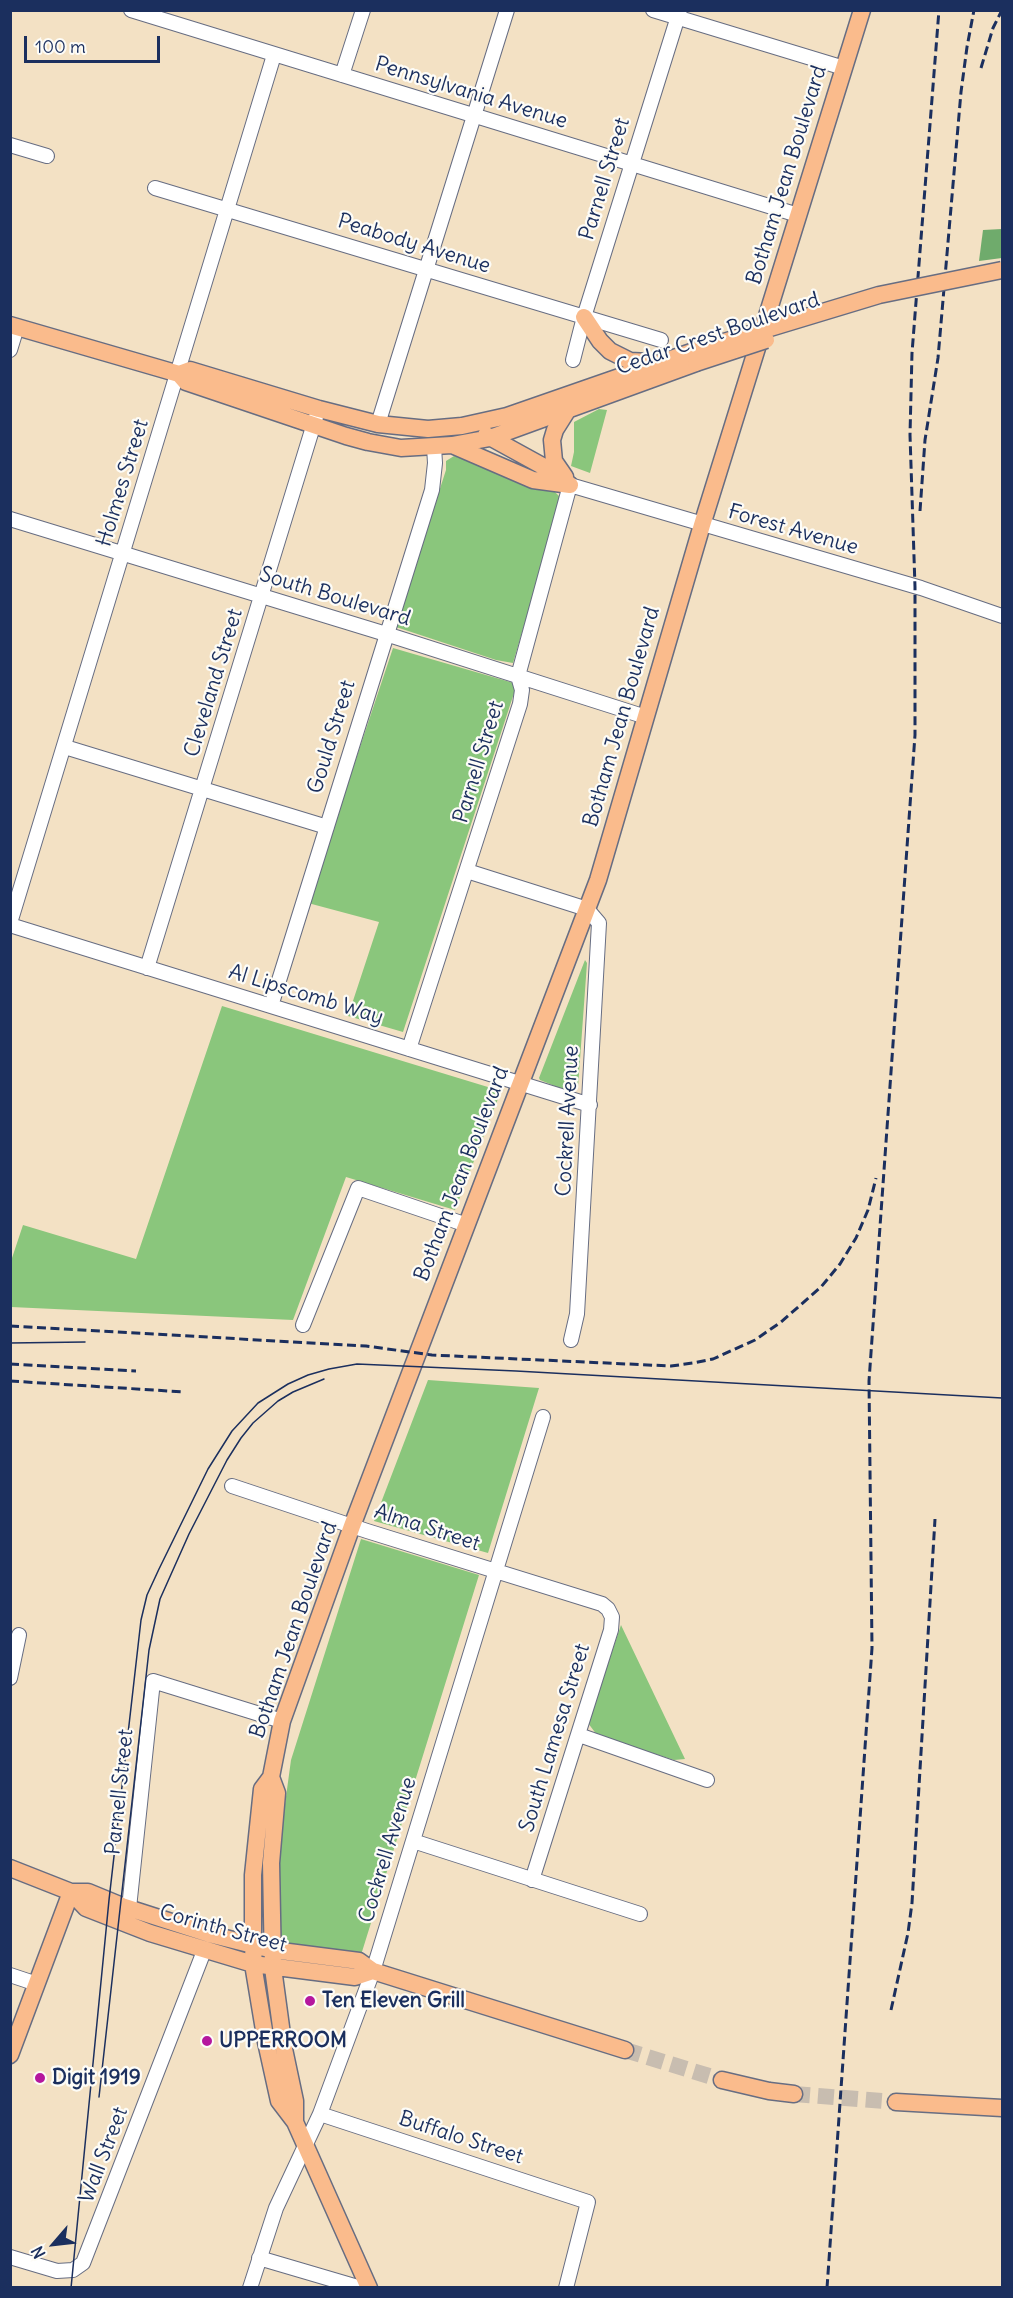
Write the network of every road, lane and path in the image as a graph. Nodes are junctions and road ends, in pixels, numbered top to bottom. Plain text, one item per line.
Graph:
1 (131, 10) edge
2 (363, 10) edge
3 (507, 10) edge
4 (653, 10) edge
5 (862, 10) edge
6 (679, 14) edge
7 (274, 54) junction
8 (844, 68) junction
9 (342, 75) junction
10 (473, 117) junction
11 (10, 145) edge
12 (47, 156) dead end
13 (631, 164) junction
14 (155, 188) dead end
15 (228, 209) junction
16 (798, 215) junction
17 (425, 269) junction
18 (1002, 270) edge
19 (1002, 281) edge
20 (584, 317) junction
21 (14, 326) edge
22 (661, 340) dead end
23 (10, 350) edge
24 (695, 357) junction
25 (573, 360) dead end
26 (663, 361) junction
27 (178, 374) junction
28 (567, 411) junction
29 (507, 416) junction
30 (316, 417) junction
31 (378, 424) junction
32 (472, 424) junction
33 (490, 438) junction
34 (452, 445) junction
35 (434, 447) junction
36 (510, 471) junction
37 (570, 486) junction
38 (10, 519) edge
39 (702, 525) junction
40 (124, 554) junction
41 (262, 597) junction
42 (1002, 616) edge
43 (386, 634) junction
44 (518, 676) junction
45 (646, 717) junction
46 (65, 747) junction
47 (204, 789) junction
48 (327, 827) junction
49 (467, 871) junction
50 (587, 909) junction
51 (10, 924) edge
52 (147, 968) junction
53 (271, 1006) junction
54 (409, 1049) junction
55 (521, 1083) junction
56 (590, 1105) junction
57 (467, 1225) junction
58 (303, 1325) dead end
59 (571, 1340) dead end
60 (543, 1417) dead end
61 (232, 1486) dead end
62 (352, 1526) junction
63 (496, 1572) junction
64 (608, 1609) joint
65 (19, 1635) edge
66 (10, 1678) edge
67 (282, 1721) junction
68 (579, 1735) junction
69 (271, 1777) junction
70 (707, 1780) dead end
71 (413, 1841) junction
72 (10, 1868) edge
73 (532, 1880) junction
74 (71, 1892) junction
75 (129, 1908) junction
76 (640, 1914) dead end
77 (253, 1945) junction
78 (273, 1950) junction
79 (204, 1951) junction
80 (254, 1964) junction
81 (273, 1968) junction
82 (373, 1971) junction
83 (10, 1975) edge
84 (38, 1984) junction
85 (625, 2050) tunnel mouth
86 (10, 2055) edge
87 (722, 2080) tunnel mouth
88 (794, 2094) tunnel mouth
89 (896, 2102) tunnel mouth
90 (1002, 2108) edge
91 (320, 2114) junction
92 (295, 2122) junction
93 (305, 2146) junction
94 (10, 2257) edge
95 (259, 2258) junction
96 (250, 2288) edge
97 (361, 2288) edge
98 (369, 2288) edge
99 (566, 2288) edge

1 - 7 street, Pennsylvania Avenue
2 - 9 street
3 - 10 street
4 - 6 street
5 - 8 main road, Botham Jean Boulevard
6 - 8 street
6 - 13 street, Parnell Street
7 - 9 street, Pennsylvania Avenue
7 - 15 street, Holmes Street
8 - 16 main road, Botham Jean Boulevard
9 - 10 street, Pennsylvania Avenue
10 - 13 street, Pennsylvania Avenue
10 - 17 street
11 - 12 street
13 - 16 street, Pennsylvania Avenue
13 - 20 street, Parnell Street
14 - 15 street, Peabody Avenue
15 - 17 street, Peabody Avenue
15 - 27 street, Holmes Street
16 - 39 main road, Botham Jean Boulevard
17 - 20 street, Peabody Avenue
17 - 31 street
18 - 24 main road, Cedar Crest Boulevard, bridge
19 - 24 main road, Cedar Crest Boulevard, bridge
20 - 22 street, Peabody Avenue
20 - 25 street, Parnell Street
20 - 26 main road
21 - 23 street
21 - 27 main road
24 - 26 main road, Cedar Crest Boulevard
24 - 28 main road, Cedar Crest Boulevard
26 - 29 main road, Cedar Crest Boulevard
27 - 30 main road
27 - 40 street, Holmes Street
28 - 33 main road, Cedar Crest Boulevard
28 - 37 main road
29 - 32 main road, Cedar Crest Boulevard
29 - 33 main road
30 - 31 main road, Cedar Crest Boulevard
30 - 35 main road, Cedar Crest Boulevard
30 - 41 street, Cleveland Street
31 - 32 main road, Cedar Crest Boulevard
32 - 33 main road
33 - 34 main road, Cedar Crest Boulevard
33 - 36 main road
33 - 37 main road
34 - 35 main road, Cedar Crest Boulevard
34 - 36 main road
35 - 43 street, Gould Street
36 - 37 main road
37 - 39 street, Forest Avenue
37 - 44 street, Parnell Street
38 - 40 street, South Boulevard
39 - 42 street, Forest Avenue
39 - 45 main road, Botham Jean Boulevard
40 - 41 street, South Boulevard
40 - 46 street, Holmes Street
41 - 43 street, South Boulevard
41 - 47 street, Cleveland Street
43 - 44 street, South Boulevard
43 - 48 street, Gould Street
44 - 45 street, South Boulevard
44 - 49 street, Parnell Street
45 - 50 main road, Botham Jean Boulevard
46 - 47 street
46 - 51 street, Holmes Street
47 - 48 street
47 - 52 street, Cleveland Street
48 - 53 street, Gould Street
49 - 50 street
49 - 54 street, Parnell Street
50 - 55 main road, Botham Jean Boulevard
50 - 56 street, Cockrell Avenue
51 - 52 street, Al Lipscomb Way
52 - 53 street, Al Lipscomb Way
53 - 54 street, Al Lipscomb Way
54 - 55 street, Al Lipscomb Way
55 - 56 street, Al Lipscomb Way
55 - 57 main road, Botham Jean Boulevard
56 - 59 street, Cockrell Avenue
57 - 58 street
57 - 62 main road, Botham Jean Boulevard
60 - 63 street, Cockrell Avenue
61 - 62 street, Alma Street
62 - 63 street, Alma Street
62 - 67 main road, Botham Jean Boulevard
63 - 64 street, Alma Street
63 - 71 street, Cockrell Avenue
64 - 68 street, South Lamesa Street
65 - 66 street
67 - 69 main road, Botham Jean Boulevard
67 - 75 street, Parnell Street
68 - 70 street
68 - 73 street, South Lamesa Street
69 - 77 main road, Botham Jean Boulevard
69 - 78 main road, Botham Jean Boulevard
71 - 73 street
71 - 82 street, Cockrell Avenue
72 - 74 main road, Corinth Street
73 - 76 street
74 - 75 main road, Corinth Street
74 - 79 main road, Corinth Street
74 - 84 main road
75 - 77 main road, Corinth Street
77 - 78 main road, Corinth Street
77 - 80 main road, Botham Jean Boulevard
78 - 81 main road, Botham Jean Boulevard
78 - 82 main road, Corinth Street
79 - 80 main road, Corinth Street
79 - 94 street, Wall Street
80 - 81 main road, Corinth Street
80 - 92 main road, Botham Jean Boulevard
81 - 82 main road, Corinth Street
81 - 92 main road, Botham Jean Boulevard
82 - 85 main road, Corinth Street
82 - 91 street, Cockrell Avenue
83 - 84 street
84 - 86 main road
87 - 88 main road
89 - 90 main road
91 - 93 street, Cockrell Avenue
91 - 99 street, Buffalo Street
92 - 93 main road, Botham Jean Boulevard
93 - 95 street, Cockrell Avenue
93 - 98 main road, Botham Jean Boulevard
95 - 96 street, Cockrell Avenue
95 - 97 street

